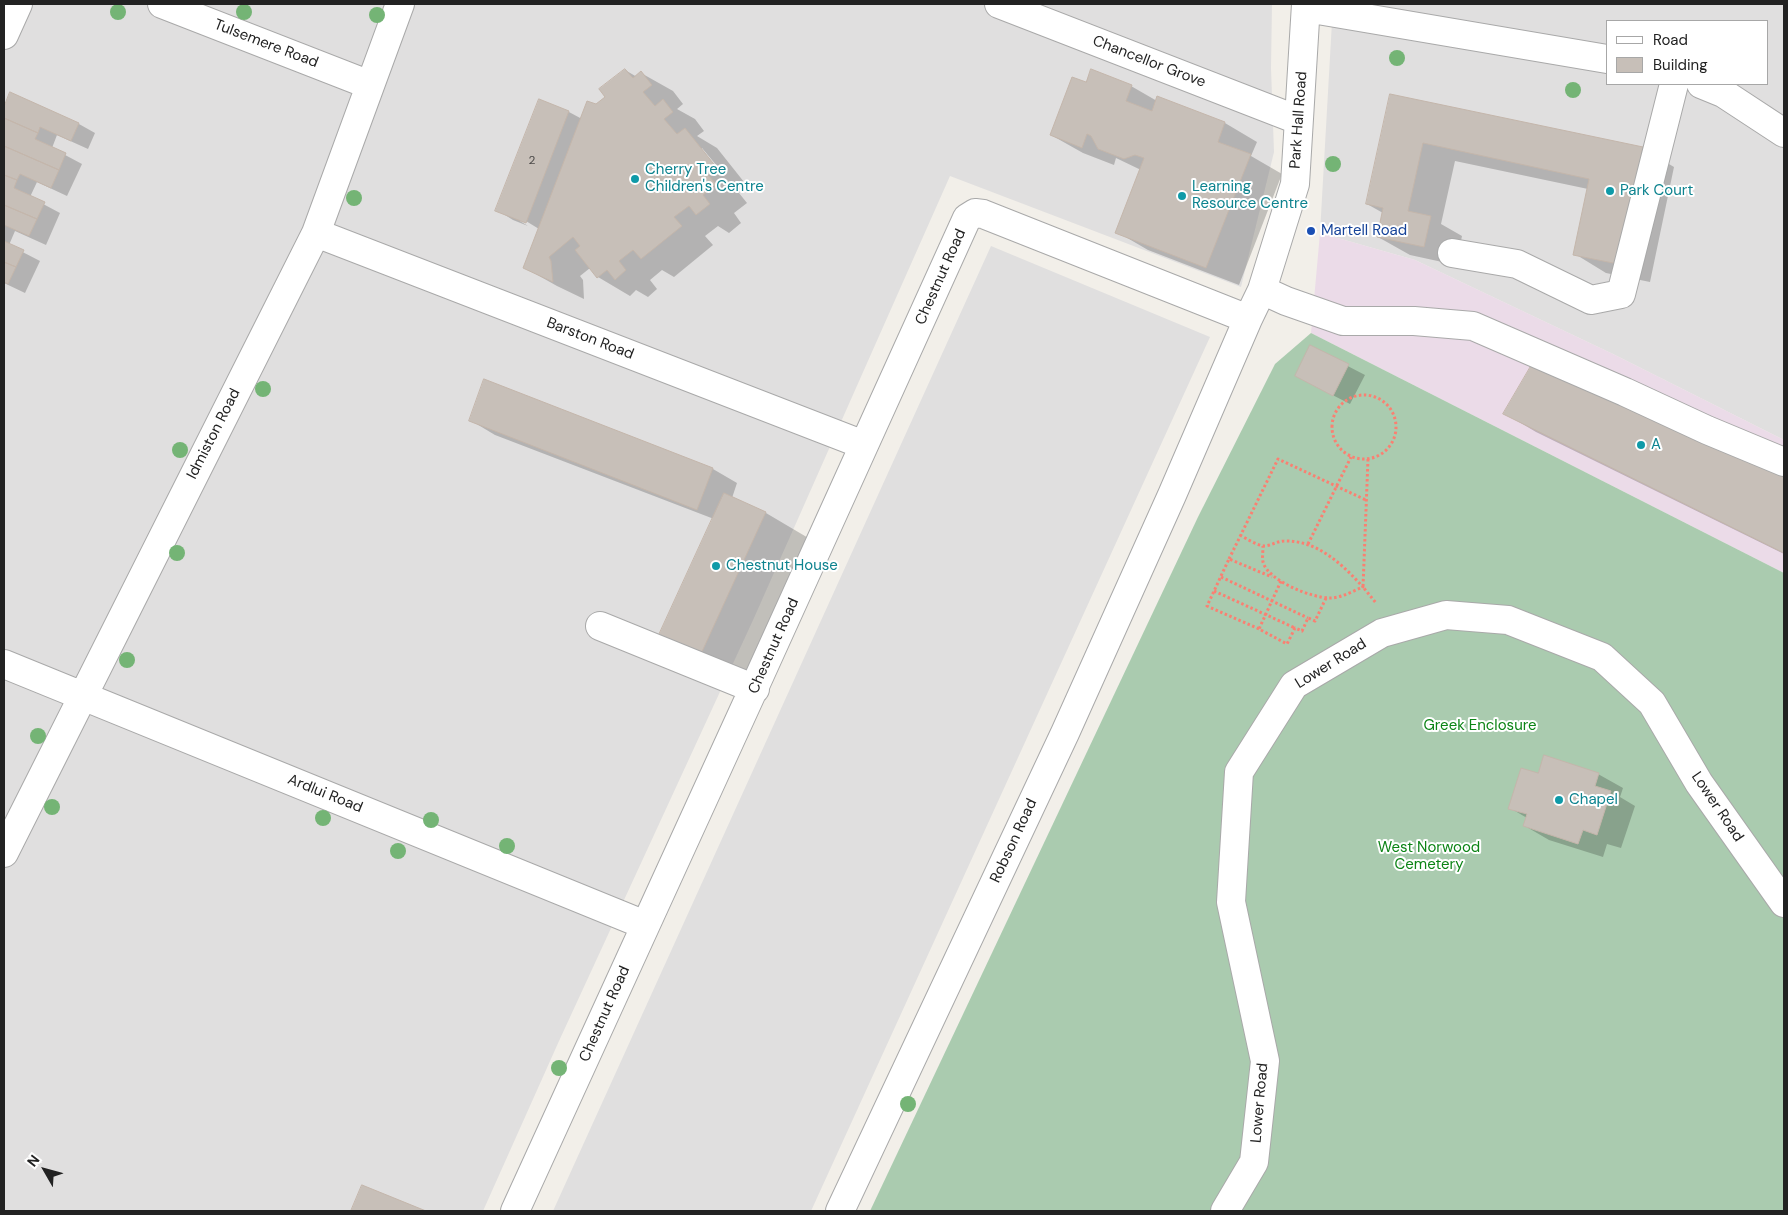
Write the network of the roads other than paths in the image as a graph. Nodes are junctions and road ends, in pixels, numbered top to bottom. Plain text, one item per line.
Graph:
1 (18, 4) edge
2 (162, 4) edge
3 (400, 4) edge
4 (999, 4) edge
5 (1306, 6) edge
6 (4, 35) edge
7 (1606, 59) edge
8 (370, 85) junction
9 (1674, 85) edge
10 (1703, 85) edge
11 (1298, 120) junction
12 (1782, 123) edge
13 (316, 233) junction
14 (1452, 253) dead end
15 (1262, 290) junction
16 (1248, 319) junction
17 (864, 445) junction
18 (1784, 462) edge
19 (600, 626) dead end
20 (4, 664) edge
21 (754, 689) junction
22 (82, 695) junction
23 (4, 853) edge
24 (1784, 903) edge
25 (645, 924) junction
26 (515, 1211) edge
27 (840, 1211) edge
28 (1225, 1211) edge

1 - 6 street
2 - 8 street, Tulsemere Road
3 - 8 street, Idmiston Road
4 - 11 street, Chancellor Grove
5 - 7 street
5 - 11 street, Park Hall Road
8 - 13 street, Idmiston Road
9 - 14 street
10 - 12 street
11 - 15 street, Park Hall Road
13 - 17 street, Barston Road
13 - 22 street, Idmiston Road
15 - 16 street, Park Hall Road
15 - 18 street
16 - 17 street, Chestnut Road
16 - 27 street, Robson Road
17 - 21 street, Chestnut Road
19 - 21 street
20 - 22 street, Ardlui Road
21 - 25 street, Chestnut Road
22 - 23 street, Idmiston Road
22 - 25 street, Ardlui Road
24 - 28 street, Lower Road
25 - 26 street, Chestnut Road

